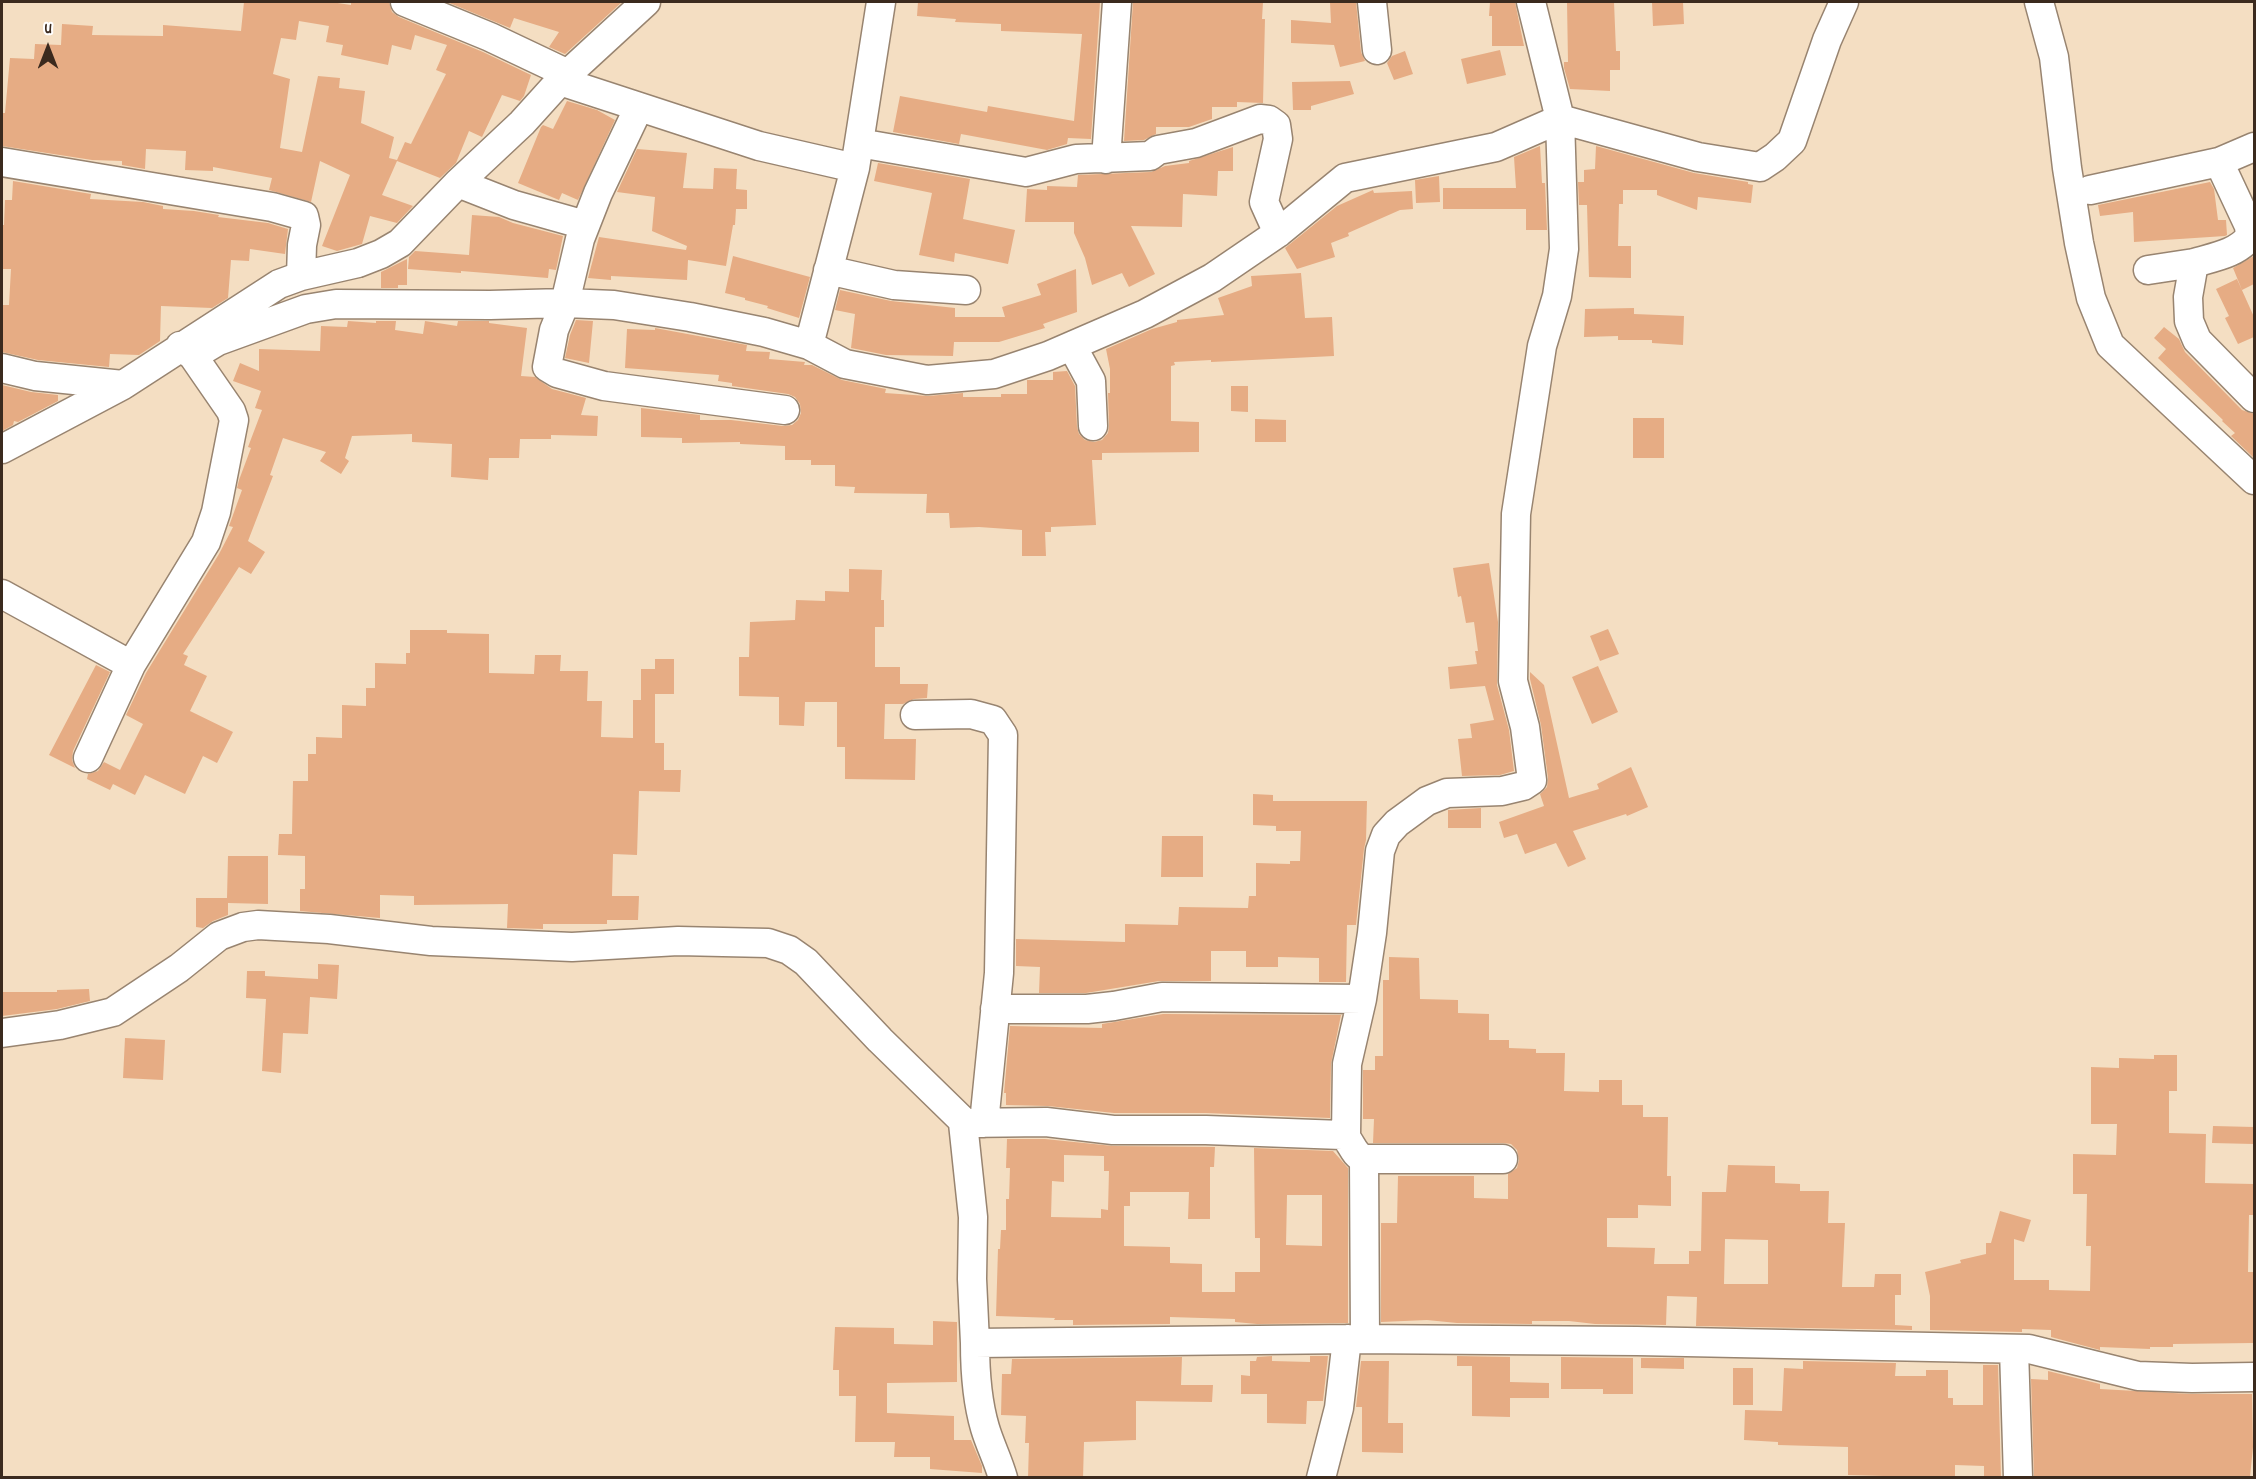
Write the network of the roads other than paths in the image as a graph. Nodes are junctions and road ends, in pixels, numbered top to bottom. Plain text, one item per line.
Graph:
1 (405, 2) edge
2 (646, 2) edge
3 (881, 2) edge
4 (1117, 2) edge
5 (1372, 2) edge
6 (1531, 2) edge
7 (1844, 2) edge
8 (2039, 2) edge
9 (1377, 51) dead end
10 (564, 77) junction
11 (639, 107) junction
12 (1560, 119) junction
13 (2254, 147) edge
14 (857, 155) junction
15 (1106, 159) junction
16 (2, 162) edge
17 (2219, 162) junction
18 (458, 183) junction
19 (2090, 190) dead end
20 (585, 225) junction
21 (1278, 233) junction
22 (2252, 239) edge
23 (2194, 263) junction
24 (828, 270) junction
25 (2148, 270) dead end
26 (301, 276) junction
27 (966, 290) dead end
28 (565, 303) junction
29 (243, 306) junction
30 (272, 322) junction
31 (809, 345) junction
32 (1072, 346) junction
33 (187, 351) junction
34 (2, 368) edge
35 (123, 385) junction
36 (2254, 398) edge
37 (785, 410) dead end
38 (1093, 426) dead end
39 (2, 448) edge
40 (2254, 480) edge
41 (2, 594) edge
42 (131, 665) junction
43 (915, 715) dead end
44 (88, 758) dead end
45 (1362, 999) junction
46 (995, 1009) junction
47 (2, 1034) edge
48 (973, 1123) junction
49 (1346, 1136) junction
50 (1364, 1159) junction
51 (1503, 1159) dead end
52 (1356, 1339) junction
53 (975, 1343) junction
54 (2014, 1349) junction
55 (2254, 1377) edge
56 (1003, 1478) edge
57 (1321, 1478) edge
58 (2018, 1478) edge

1 - 10 street
2 - 10 street
3 - 14 street
4 - 15 street
5 - 9 street
6 - 12 street
7 - 12 street
8 - 40 street
10 - 11 street
10 - 18 street
11 - 14 street
11 - 20 street
12 - 21 street
12 - 45 street
13 - 17 street
14 - 15 street
14 - 24 street
15 - 21 street
16 - 26 street
17 - 19 street
17 - 22 street
18 - 20 street
18 - 26 street
20 - 28 street
21 - 32 street
22 - 23 street
23 - 25 street
23 - 36 street
24 - 27 street
24 - 31 street
26 - 29 street
28 - 30 street
28 - 31 street
28 - 37 street
29 - 30 street
29 - 33 street
30 - 33 street
31 - 32 street
32 - 38 street
33 - 35 street
33 - 42 street
34 - 35 street
35 - 39 street
41 - 42 street
42 - 44 street
43 - 46 street
45 - 46 street
45 - 49 street
46 - 48 street
47 - 48 street
48 - 49 street
48 - 53 street
49 - 50 street
50 - 51 street
50 - 52 street
52 - 53 street
52 - 54 street
52 - 57 street
53 - 56 street
54 - 55 street
54 - 58 street

